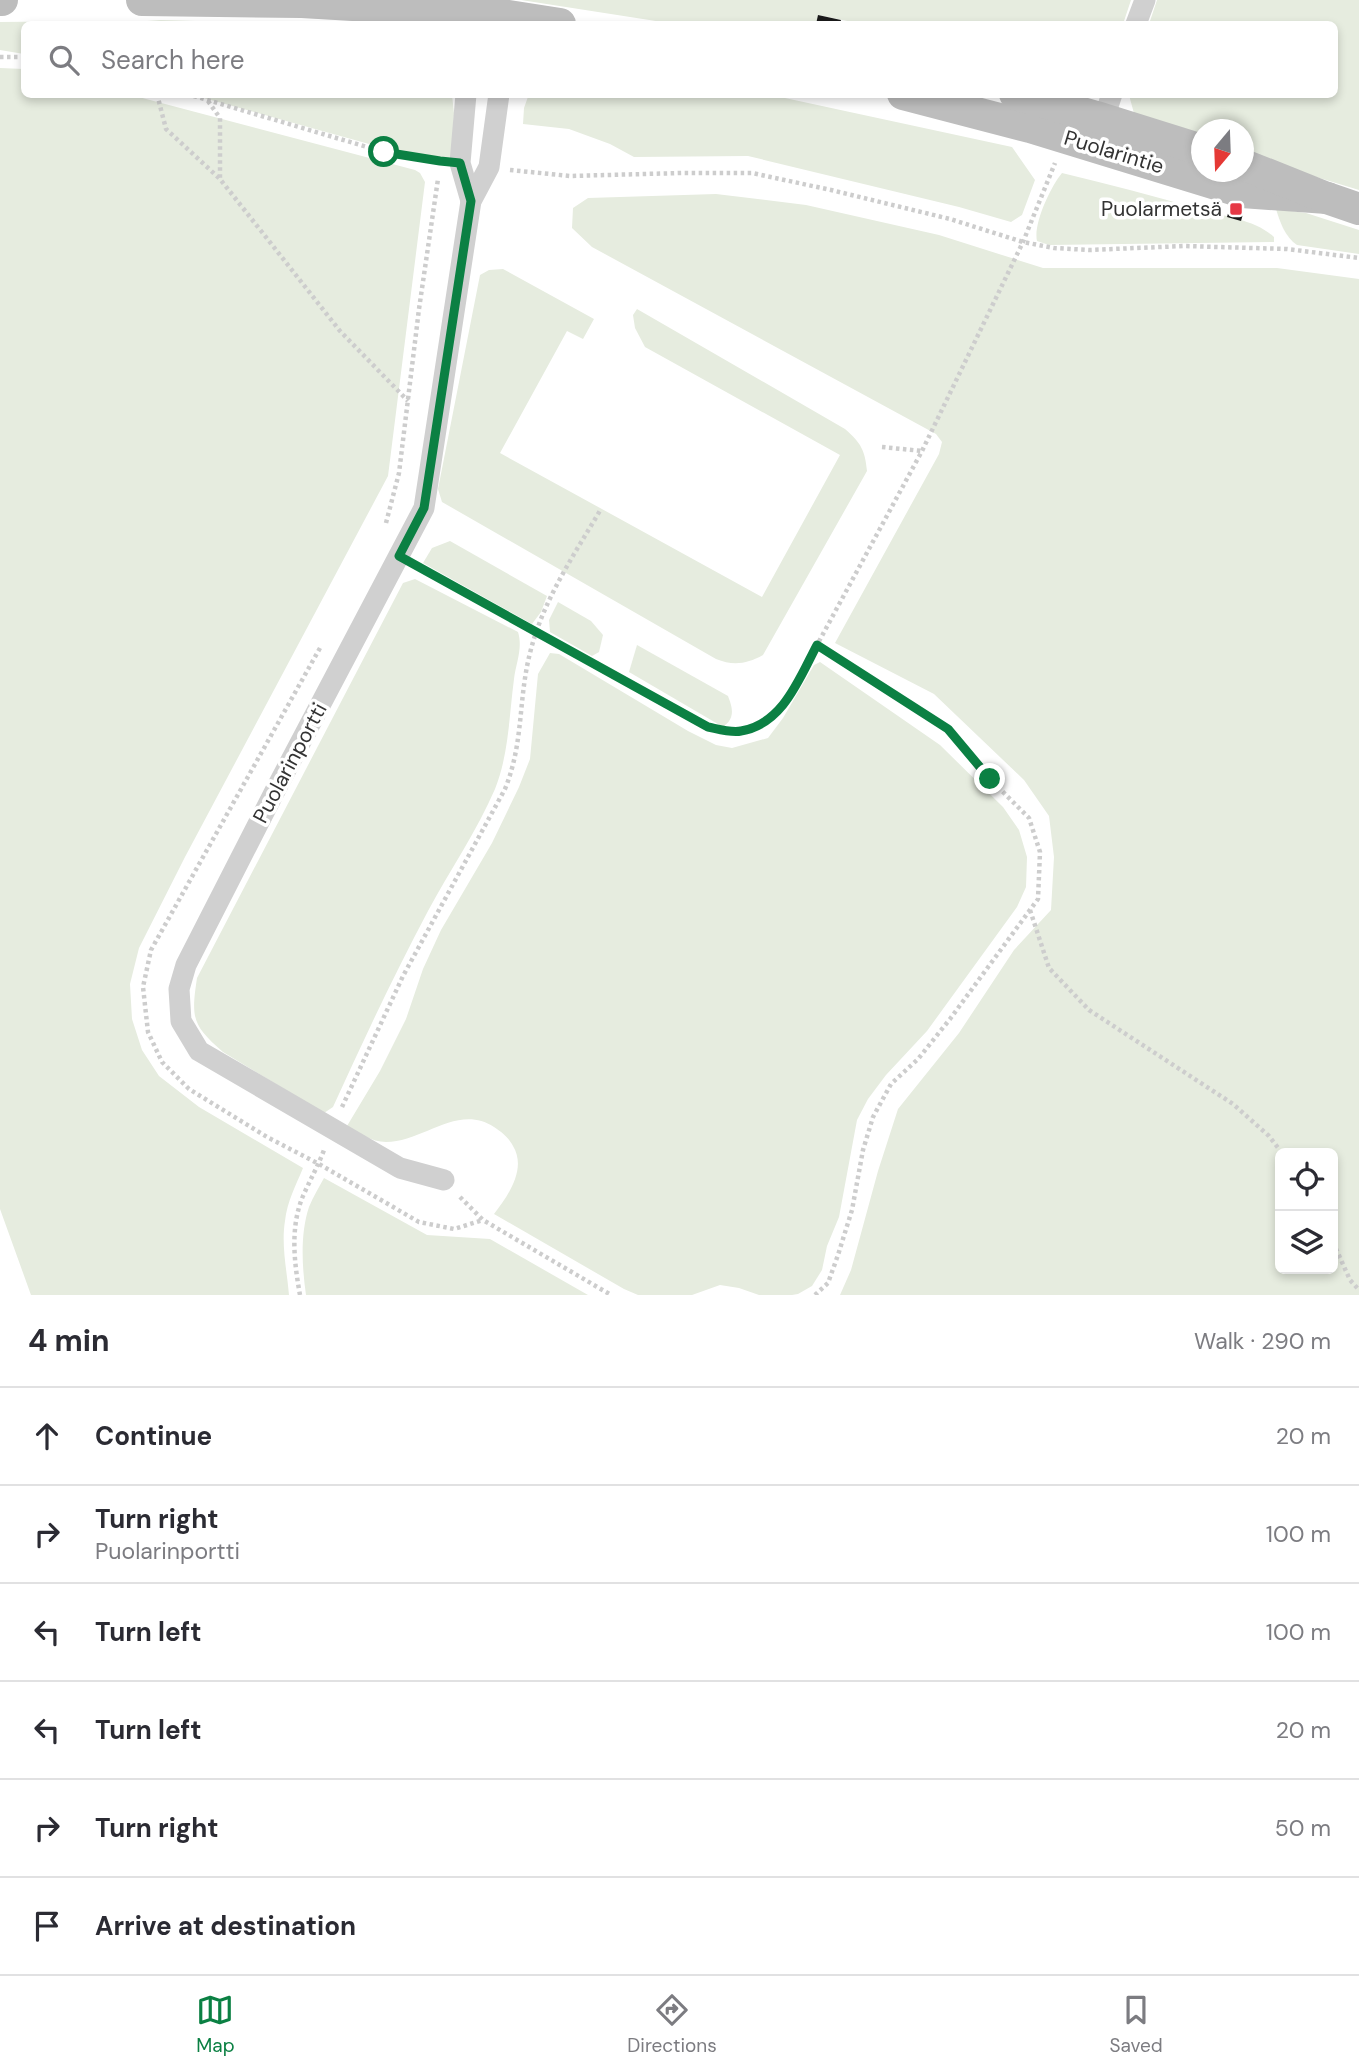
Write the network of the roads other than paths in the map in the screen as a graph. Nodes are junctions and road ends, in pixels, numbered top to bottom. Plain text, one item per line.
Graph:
1 (142, 0) edge
2 (1145, 0) edge
3 (488, 21) edge
4 (1137, 21) edge
5 (466, 98) edge
6 (498, 98) edge
7 (918, 98) edge
8 (1029, 98) edge
9 (1103, 120) edge
10 (1191, 147) edge
11 (1254, 169) edge
12 (1327, 198) junction
13 (471, 201) junction
14 (1359, 208) edge
15 (444, 1180) road end

1 - 3 main road
2 - 4 street
5 - 13 street, Puolarinportti
6 - 13 street, Puolarinportti
7 - 9 main road, Puolarintie
8 - 9 main road, Puolarintie
9 - 10 main road, Puolarintie
9 - 12 main road, Puolarintie
11 - 12 main road, Puolarintie
12 - 14 main road, Puolarintie
13 - 15 street, Puolarinportti

